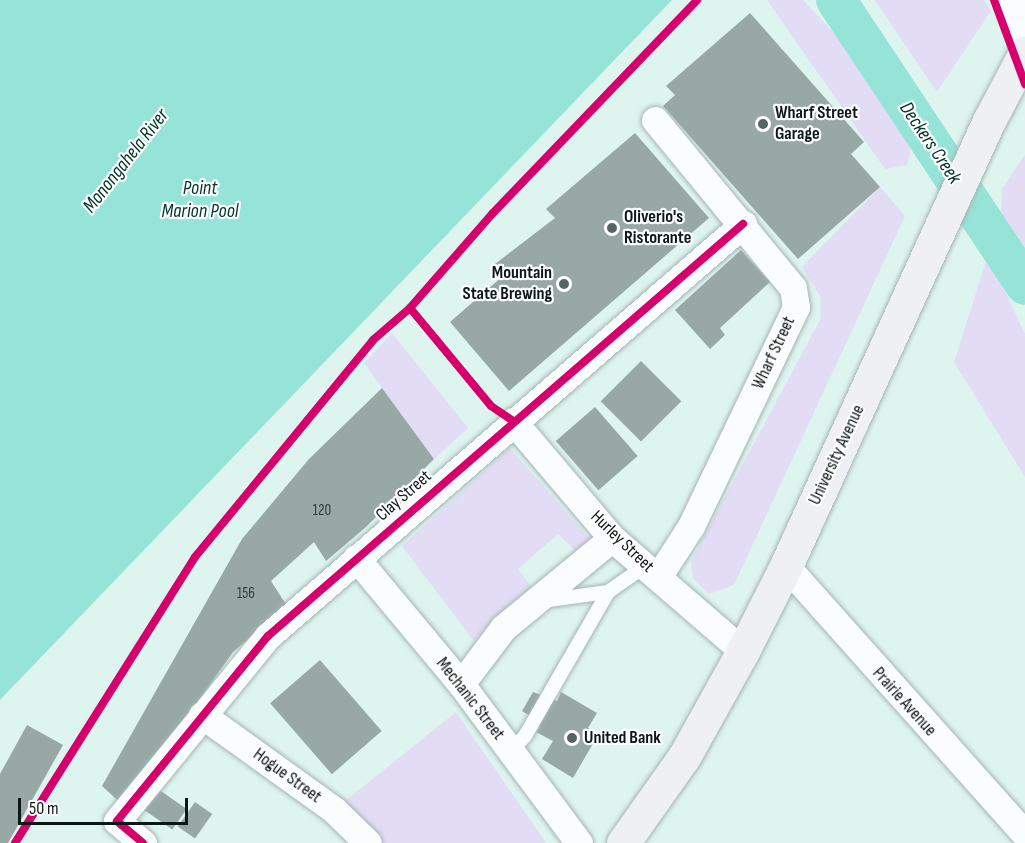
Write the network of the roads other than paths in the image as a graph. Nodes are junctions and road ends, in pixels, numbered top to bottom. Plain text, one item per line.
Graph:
1 (1011, 0) edge
2 (1025, 40) edge
3 (1025, 53) edge
4 (655, 120) dead end
5 (743, 224) junction
6 (513, 421) junction
7 (612, 538) junction
8 (356, 558) junction
9 (786, 566) junction
10 (652, 571) junction
11 (608, 592) junction
12 (534, 602) junction
13 (743, 651) junction
14 (461, 684) junction
15 (202, 715) junction
16 (511, 751) junction
17 (1025, 834) edge
18 (143, 843) edge
19 (368, 843) edge
20 (579, 843) edge
21 (623, 843) edge

1 - 2 street
3 - 9 main road, University Avenue
4 - 5 street, Wharf Street
5 - 6 street, Clay Street
5 - 10 street, Wharf Street
6 - 7 street, Hurley Street
6 - 8 street, Clay Street
7 - 10 street, Hurley Street
7 - 12 street
8 - 14 street, Mechanic Street
8 - 15 street, Clay Street
9 - 13 main road, University Avenue
9 - 17 street, Prairie Avenue
10 - 11 lane
10 - 13 street, Hurley Street
11 - 12 lane
11 - 16 lane
12 - 14 street
13 - 21 main road, University Avenue
14 - 16 street, Mechanic Street
15 - 18 street, Clay Street
15 - 19 street, Hogue Street
16 - 20 street, Mechanic Street

